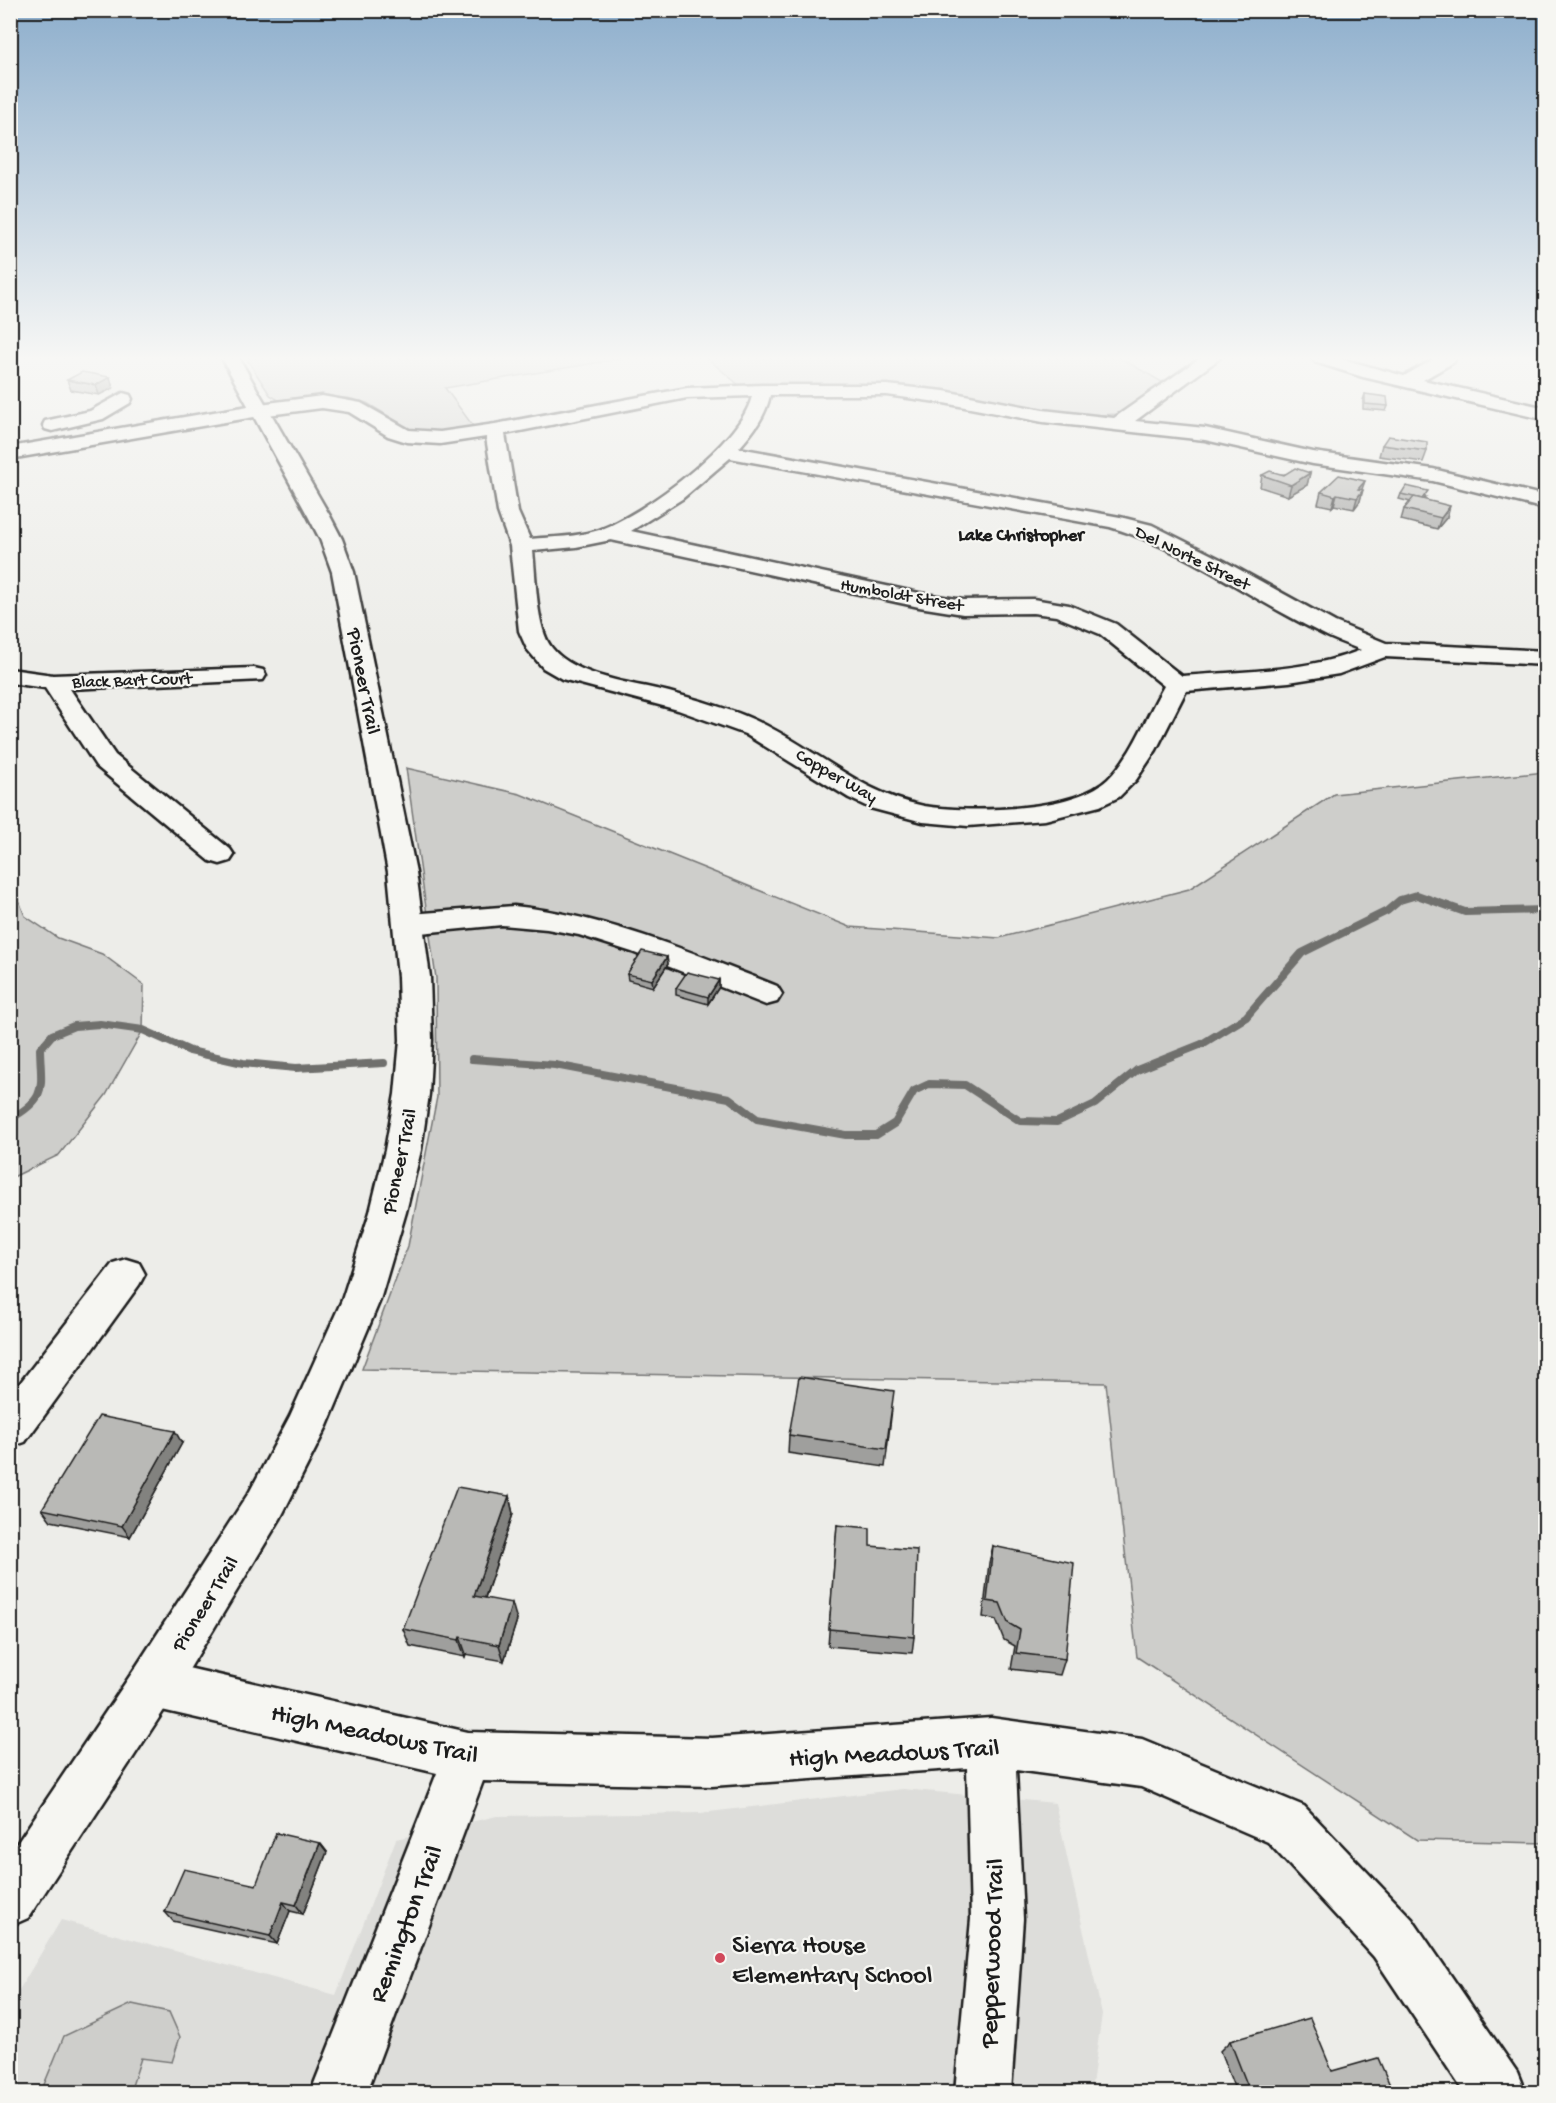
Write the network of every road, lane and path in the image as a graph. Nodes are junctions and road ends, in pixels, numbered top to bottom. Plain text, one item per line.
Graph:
1 (286, 456) edge
2 (499, 456) edge
3 (719, 456) edge
4 (753, 456) edge
5 (1305, 456) edge
6 (1545, 503) edge
7 (610, 533) junction
8 (521, 546) junction
9 (1382, 650) junction
10 (1545, 658) edge
11 (254, 675) dead end
12 (10, 676) edge
13 (53, 682) junction
14 (1177, 684) junction
15 (220, 855) dead end
16 (410, 924) junction
17 (766, 994) dead end
18 (126, 1274) dead end
19 (10, 1429) edge
20 (153, 1684) junction
21 (991, 1742) junction
22 (468, 1756) junction
23 (10, 1900) edge
24 (340, 2089) dead end
25 (983, 2092) edge
26 (1497, 2092) edge

1 - 16 street, Pioneer Trail
2 - 8 street, Copper Way
3 - 7 street
4 - 9 street, Del Norte Street
5 - 6 street
7 - 8 street
7 - 14 street, Humboldt Street
8 - 14 street, Copper Way
9 - 10 street, Del Norte Street
9 - 14 street
11 - 13 street, Black Bart Court
12 - 13 street, Black Bart Court
13 - 15 street
16 - 17 street
16 - 20 street, Pioneer Trail
18 - 19 street
20 - 22 street, High Meadows Trail
20 - 23 street, Pioneer Trail
21 - 22 street, High Meadows Trail
21 - 25 street, Pepperwood Trail
21 - 26 street, High Meadows Trail
22 - 24 street, Remington Trail

